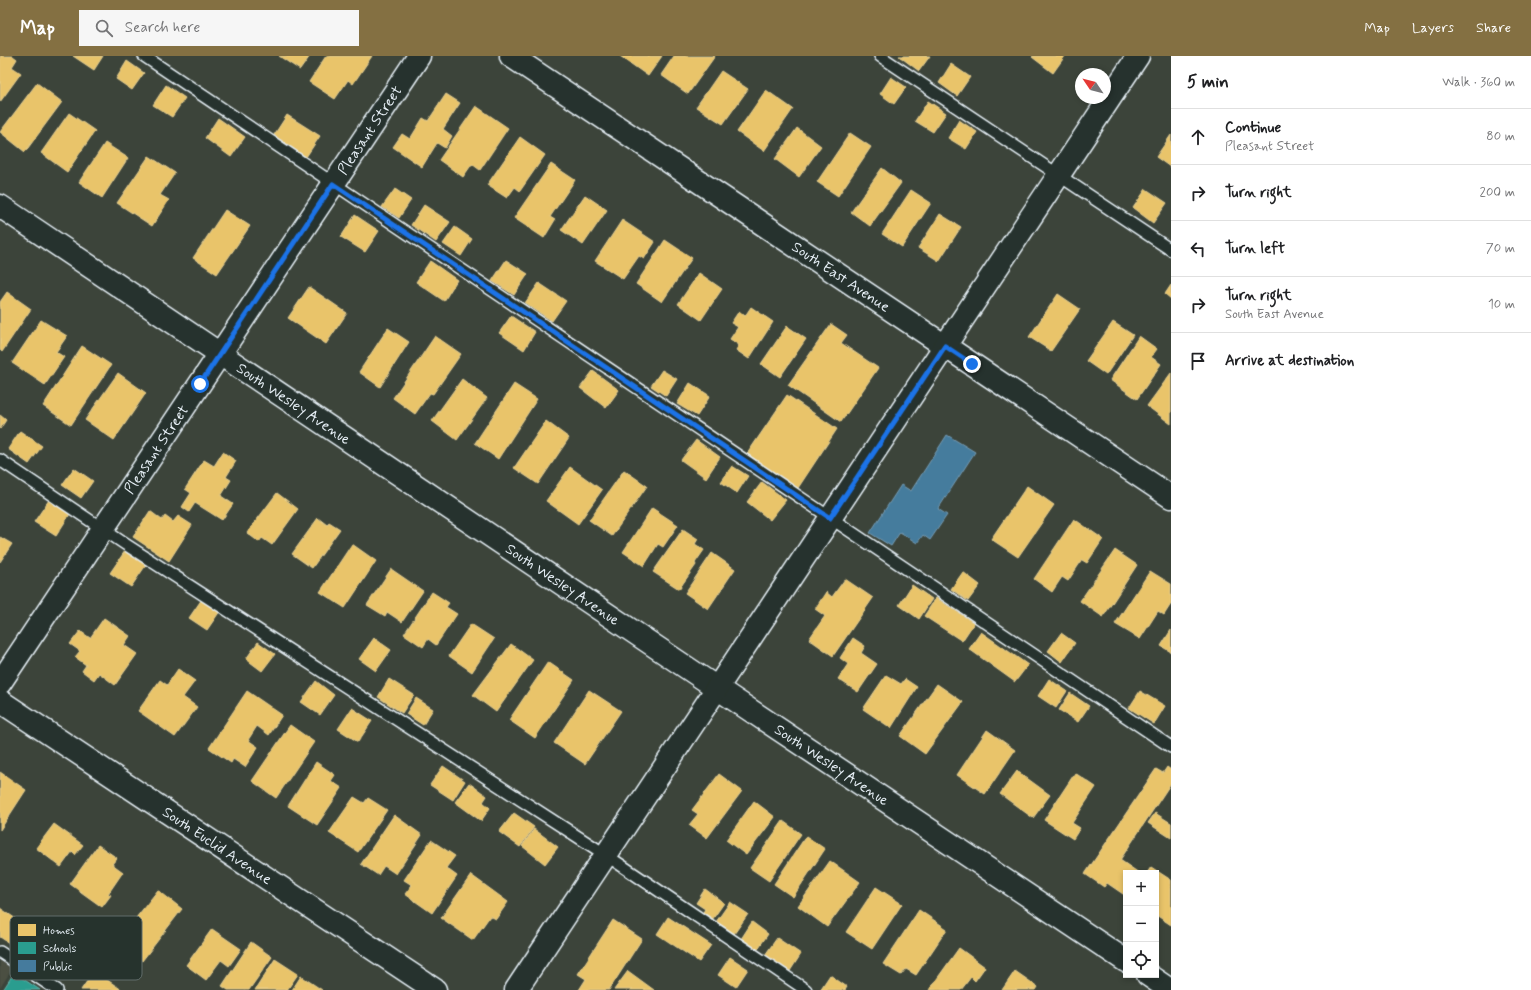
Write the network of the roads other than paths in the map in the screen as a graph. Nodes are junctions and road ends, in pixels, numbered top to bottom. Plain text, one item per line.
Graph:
1 (144, 56) edge
2 (419, 56) edge
3 (511, 56) edge
4 (880, 56) edge
5 (1138, 56) edge
6 (1058, 175) junction
7 (333, 184) junction
8 (0, 206) edge
9 (1171, 250) edge
10 (945, 346) junction
11 (220, 353) junction
12 (0, 460) edge
13 (1171, 497) edge
14 (830, 518) junction
15 (103, 529) junction
16 (0, 683) edge
17 (717, 688) junction
18 (0, 701) edge
19 (1171, 747) edge
20 (606, 855) junction
21 (0, 952) edge
22 (1123, 958) edge
23 (10, 959) edge
24 (1152, 978) edge
25 (42, 980) edge
26 (57, 990) edge
27 (435, 990) edge
28 (516, 990) edge
29 (806, 990) edge
30 (1170, 990) edge

1 - 7 lane
2 - 7 street, Pleasant Street
3 - 10 street, South East Avenue
4 - 6 lane
5 - 6 street
6 - 9 lane
6 - 10 street
7 - 11 street, Pleasant Street
7 - 14 lane
8 - 11 street, South Wesley Avenue
10 - 13 street, South East Avenue
10 - 14 street
11 - 15 street, Pleasant Street
11 - 17 street, South Wesley Avenue
12 - 15 lane
14 - 17 street
14 - 19 lane
15 - 16 street, Pleasant Street
15 - 20 lane
17 - 20 street
17 - 22 street, South Wesley Avenue
18 - 27 street, South Euclid Avenue
20 - 28 street
20 - 29 lane
21 - 23 lane
24 - 30 street
25 - 26 lane

